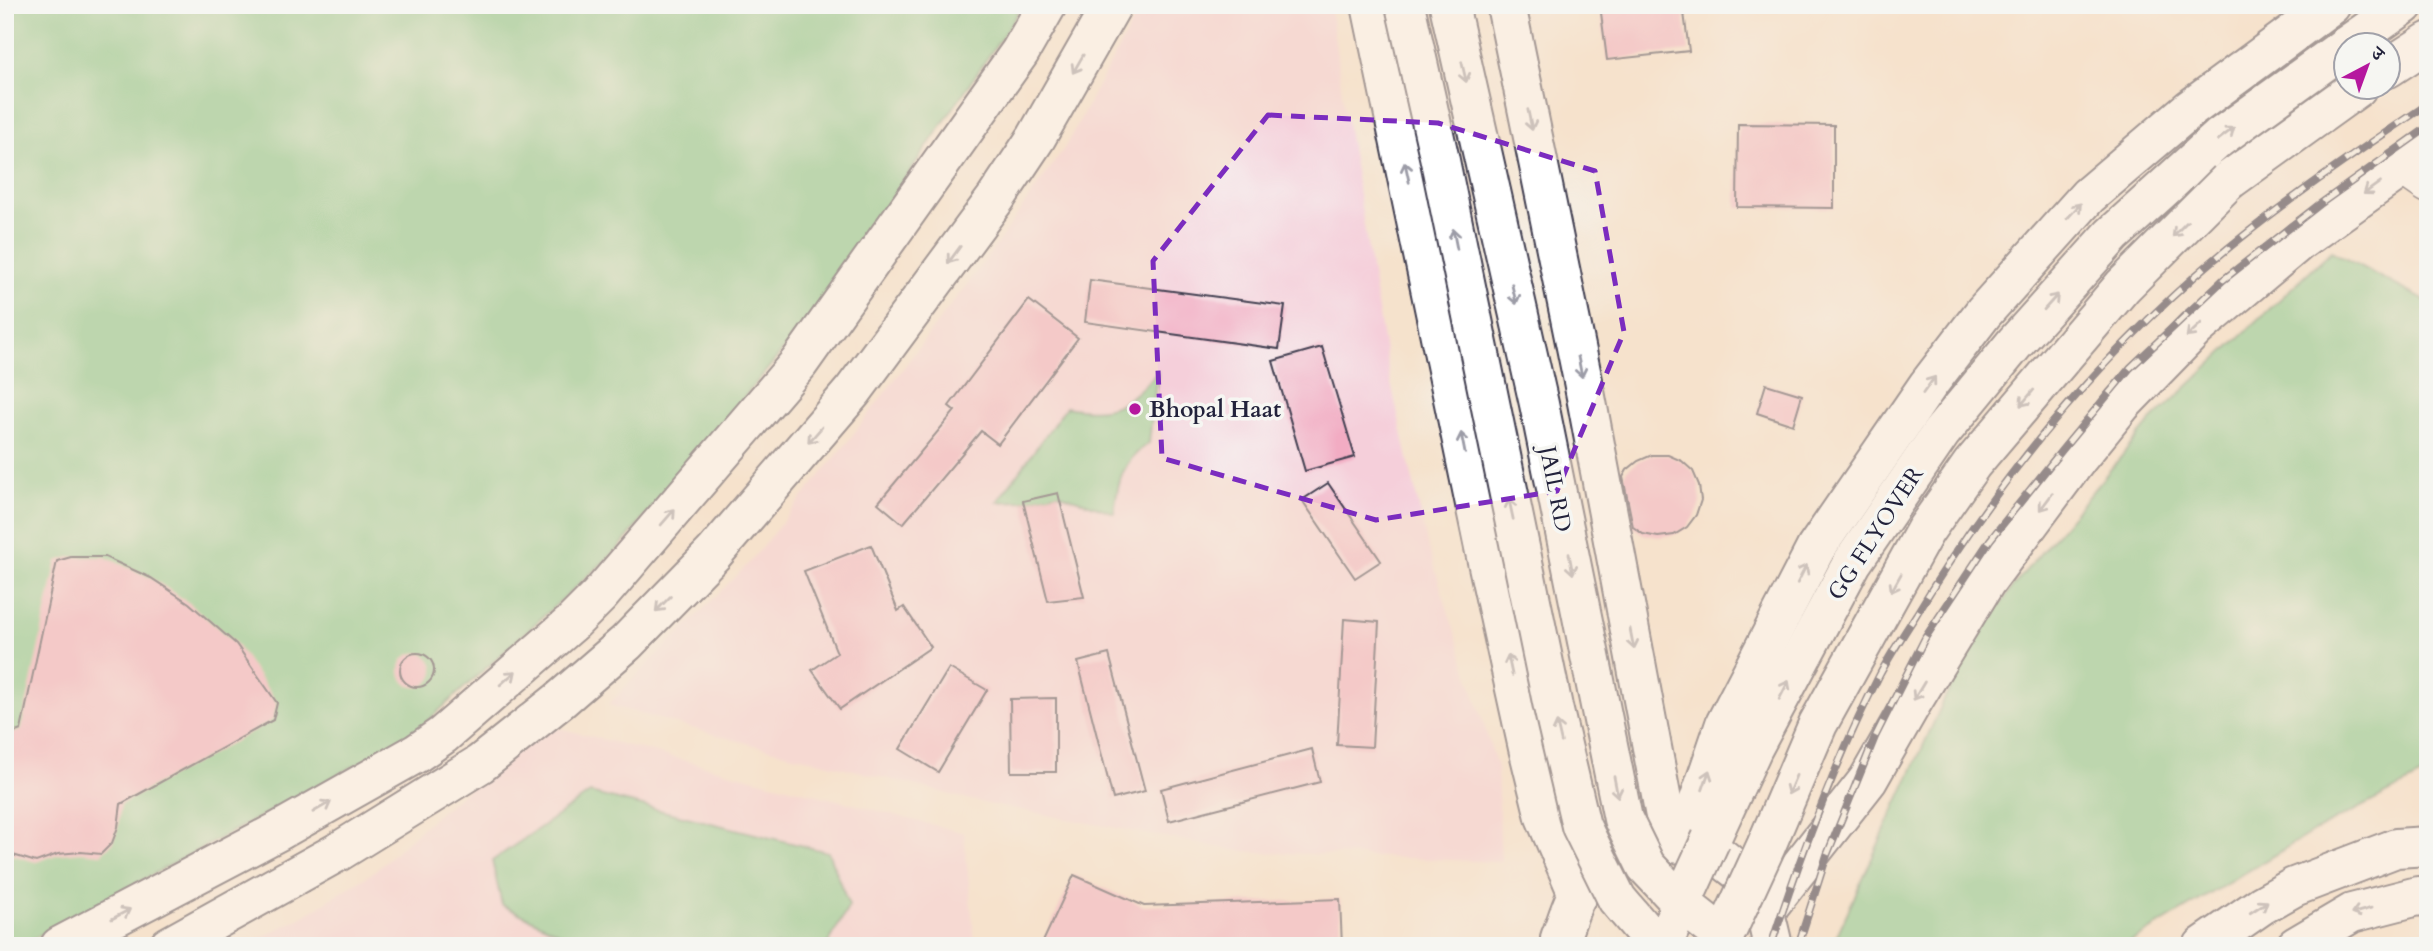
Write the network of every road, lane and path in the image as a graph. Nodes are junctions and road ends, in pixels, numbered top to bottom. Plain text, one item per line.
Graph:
1 (1047, 5) edge
2 (1112, 5) edge
3 (1371, 5) edge
4 (1405, 5) edge
5 (1449, 5) edge
6 (1506, 5) edge
7 (2331, 5) edge
8 (2404, 5) edge
9 (2366, 32) edge
10 (2428, 42) edge
11 (2332, 56) edge
12 (2402, 59) edge
13 (2338, 102) edge
14 (2419, 166) edge
15 (1677, 844) junction
16 (2428, 846) edge
17 (1578, 894) junction
18 (2428, 897) edge
19 (1681, 903) junction
20 (1769, 928) edge
21 (1722, 941) edge
22 (60, 946) edge
23 (169, 946) edge
24 (1561, 946) edge
25 (1660, 946) edge
26 (2203, 946) edge
27 (2296, 946) edge

22 -> 1 main road
2 -> 23 main road
17 -> 3 main road
25 -> 4 main road, JAIL RD, bridge
5 -> 19 main road, JAIL RD, bridge
6 -> 15 main road
15 -> 7 main road
8 - 9 main road, GG FLYOVER
10 - 12 main road
19 -> 11 main road, GG FLYOVER, bridge
13 -> 21 main road, GG FLYOVER, bridge
14 -> 20 main road
15 - 17 main road
15 - 20 main road
26 -> 16 main road
17 - 24 main road
18 -> 27 main road
19 - 21 main road, JAIL RD, bridge
19 - 25 main road, GG FLYOVER, bridge

